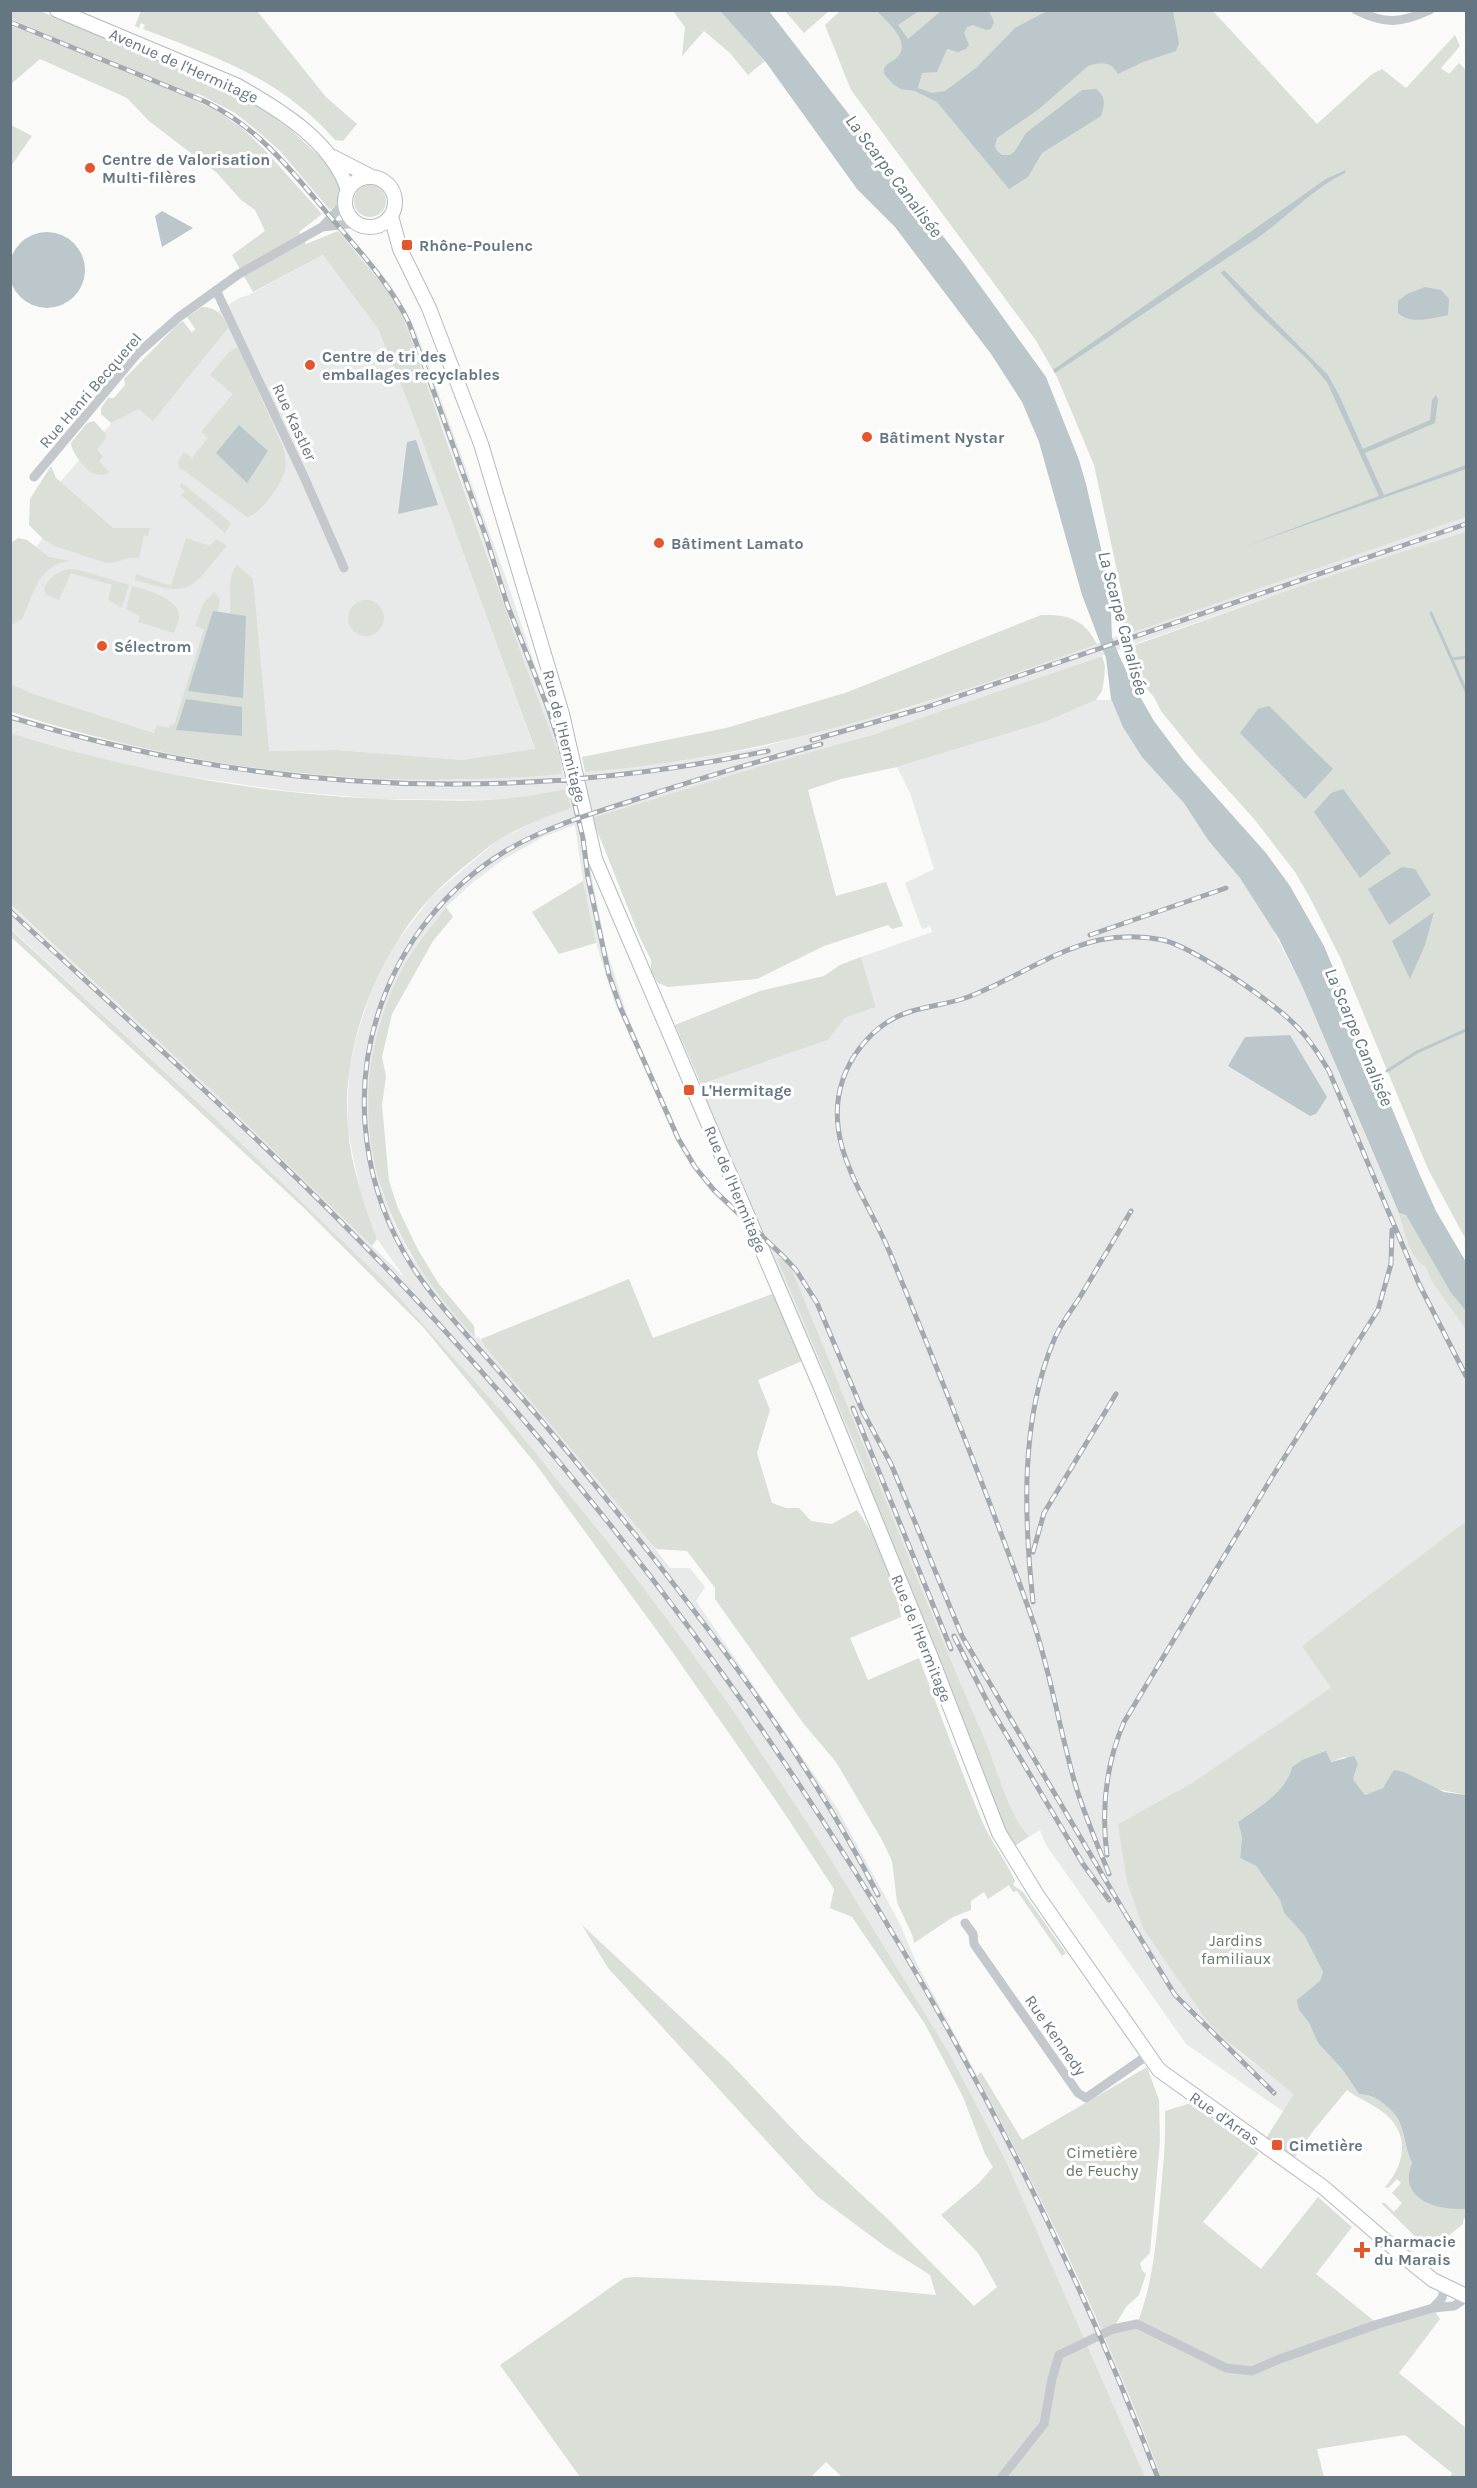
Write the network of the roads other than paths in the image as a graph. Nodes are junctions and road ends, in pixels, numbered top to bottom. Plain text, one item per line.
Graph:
1 (57, 10) edge
2 (1356, 10) edge
3 (1430, 10) edge
4 (331, 156) junction
5 (372, 177) junction
6 (347, 196) junction
7 (391, 216) junction
8 (364, 225) junction
9 (322, 227) junction
10 (400, 249) junction
11 (216, 290) junction
12 (34, 477) dead end
13 (344, 568) dead end
14 (965, 1923) dead end
15 (1148, 2055) junction
16 (1174, 2082) joint
17 (1445, 2286) junction
18 (1467, 2297) edge
19 (1433, 2308) junction
20 (1001, 2478) edge

1 - 4 street, Avenue de l'Hermitage
2 - 3 street
4 - 5 street, Avenue de l'Hermitage
4 - 6 street, Avenue de l'Hermitage
5 - 6 street
5 - 7 street
6 - 8 street
6 - 9 street, Rue Henri Becquerel
7 - 8 street
7 - 10 street, Rue de l'Hermitage
8 - 9 street, Rue Henri Becquerel
8 - 10 street, Rue de l'Hermitage
9 - 11 street, Rue Henri Becquerel
10 - 15 street, Rue de l'Hermitage
11 - 12 street, Rue Henri Becquerel
11 - 13 street, Rue Kastler
14 - 15 street, Rue Kennedy
15 - 16 street, Rue de l'Hermitage
16 - 17 street, Rue d'Arras
17 - 18 street, Rue d'Arras
17 - 19 street
18 - 19 street
19 - 20 street

